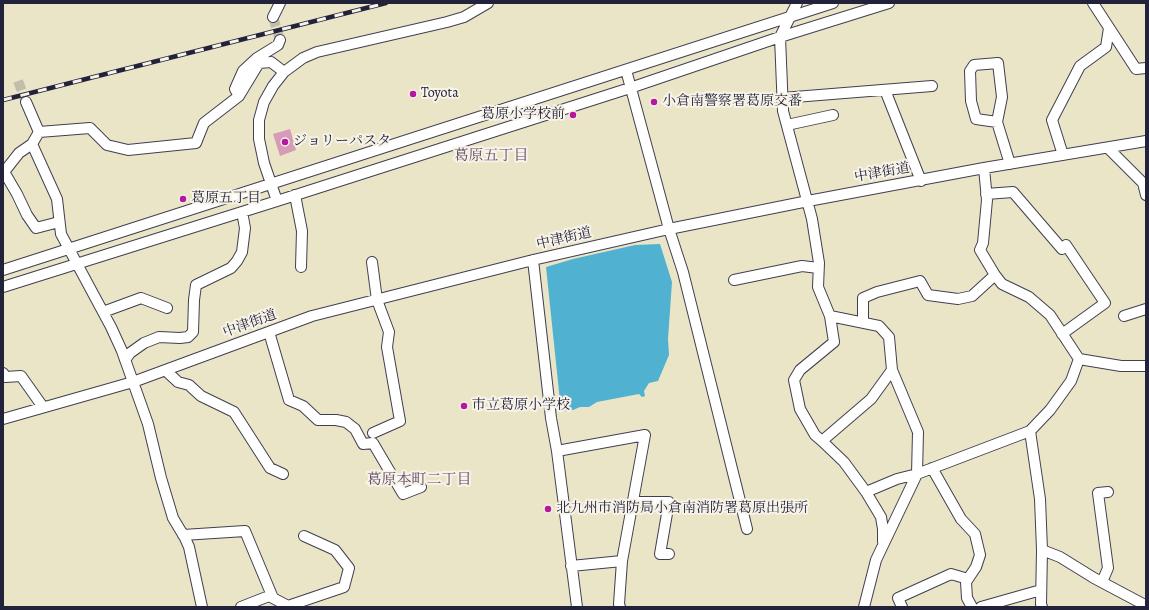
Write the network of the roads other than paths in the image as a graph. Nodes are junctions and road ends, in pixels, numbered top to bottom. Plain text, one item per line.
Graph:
1 (280, 3) edge
2 (488, 3) edge
3 (796, 3) edge
4 (833, 3) edge
5 (889, 3) edge
6 (1093, 3) edge
7 (791, 16) junction
8 (273, 17) tunnel mouth
9 (1109, 28) junction
10 (780, 36) junction
11 (280, 40) dead end
12 (1146, 68) edge
13 (626, 70) junction
14 (284, 72) junction
15 (932, 86) dead end
16 (630, 88) junction
17 (885, 90) junction
18 (239, 96) junction
19 (782, 98) junction
20 (26, 102) tunnel mouth
21 (833, 115) dead end
22 (997, 122) junction
23 (787, 125) junction
24 (39, 132) junction
25 (1146, 141) edge
26 (32, 144) junction
27 (1108, 148) junction
28 (1063, 154) junction
29 (1010, 164) junction
30 (984, 168) junction
31 (4, 171) edge
32 (921, 181) junction
33 (272, 184) junction
34 (986, 194) junction
35 (295, 195) junction
36 (1146, 195) edge
37 (277, 201) junction
38 (808, 201) junction
39 (242, 212) junction
40 (59, 222) junction
41 (669, 229) junction
42 (69, 249) junction
43 (533, 260) junction
44 (372, 262) dead end
45 (76, 264) junction
46 (301, 267) dead end
47 (818, 268) junction
48 (3, 270) edge
49 (995, 275) junction
50 (734, 280) dead end
51 (3, 287) edge
52 (377, 300) junction
53 (167, 308) dead end
54 (1146, 309) edge
55 (102, 312) junction
56 (830, 316) junction
57 (1124, 316) dead end
58 (863, 323) junction
59 (269, 332) junction
60 (1062, 334) junction
61 (1079, 359) junction
62 (125, 360) junction
63 (1146, 366) edge
64 (165, 370) junction
65 (892, 370) junction
66 (3, 373) edge
67 (133, 382) junction
68 (43, 407) junction
69 (3, 419) edge
70 (1030, 431) junction
71 (373, 434) dead end
72 (822, 441) junction
73 (557, 451) junction
74 (932, 468) junction
75 (283, 474) dead end
76 (917, 474) junction
77 (421, 487) dead end
78 (866, 492) junction
79 (1108, 492) dead end
80 (633, 502) junction
81 (747, 529) dead end
82 (183, 535) junction
83 (304, 536) dead end
84 (883, 546) junction
85 (1042, 550) junction
86 (669, 554) dead end
87 (622, 561) junction
88 (571, 566) junction
89 (968, 579) junction
90 (1102, 582) junction
91 (1041, 590) junction
92 (273, 598) junction
93 (202, 607) edge
94 (241, 607) edge
95 (577, 607) edge
96 (620, 607) edge
97 (864, 607) edge
98 (902, 607) edge
99 (972, 607) edge
100 (980, 607) edge
101 (1042, 607) edge
102 (1145, 607) edge

1 - 8 street
2 - 14 street
3 - 7 street
4 - 7 street
5 - 10 street
6 - 9 street
7 - 10 street
7 - 13 street
9 - 12 street
9 - 28 street
10 - 16 street
10 - 19 street
11 - 18 street
13 - 16 street
13 - 33 street
14 - 18 street
14 - 33 street
15 - 17 street
16 - 35 street
16 - 41 street
17 - 19 street
17 - 32 street
18 - 24 street
19 - 23 street
20 - 24 street
21 - 23 street
22 - 22 street
22 - 29 street
23 - 38 street
24 - 26 street
25 - 27 street, 中津街道
26 - 31 street
26 - 40 street
27 - 28 street, 中津街道
27 - 36 street
28 - 29 street, 中津街道
29 - 30 street, 中津街道
30 - 32 street, 中津街道
30 - 34 street
31 - 40 street
32 - 38 street, 中津街道
33 - 37 street
33 - 42 street
34 - 49 street
34 - 60 street
35 - 37 street
35 - 46 street
37 - 39 street
38 - 41 street, 中津街道
38 - 47 street
39 - 45 street
39 - 62 street
40 - 42 street
41 - 43 street, 中津街道
41 - 81 street
42 - 45 street
42 - 48 street
43 - 52 street, 中津街道
43 - 73 street
44 - 52 street
45 - 51 street
45 - 55 street
47 - 50 street
47 - 56 street
49 - 58 street
49 - 60 street
52 - 59 street, 中津街道
52 - 71 street
53 - 55 street
54 - 57 street
55 - 62 street
56 - 58 street
56 - 72 street
58 - 65 street
59 - 64 street, 中津街道
59 - 77 street
60 - 61 street
61 - 63 street
61 - 70 street
62 - 67 street
64 - 67 street, 中津街道
64 - 75 street
65 - 72 street
65 - 76 street
66 - 68 street
67 - 68 street, 中津街道
67 - 82 street
68 - 69 street, 中津街道
70 - 74 street
70 - 85 street
72 - 78 street
73 - 80 street
73 - 88 street
74 - 76 street
74 - 89 street
76 - 78 street
76 - 84 street
78 - 84 street
79 - 90 street
80 - 86 street
80 - 87 street
82 - 92 street
82 - 93 street
83 - 92 street
84 - 97 street
85 - 90 street
85 - 91 street
87 - 88 street
87 - 96 street
88 - 95 street
89 - 98 street
89 - 99 street
90 - 102 street
91 - 100 street
91 - 101 street
92 - 94 street

